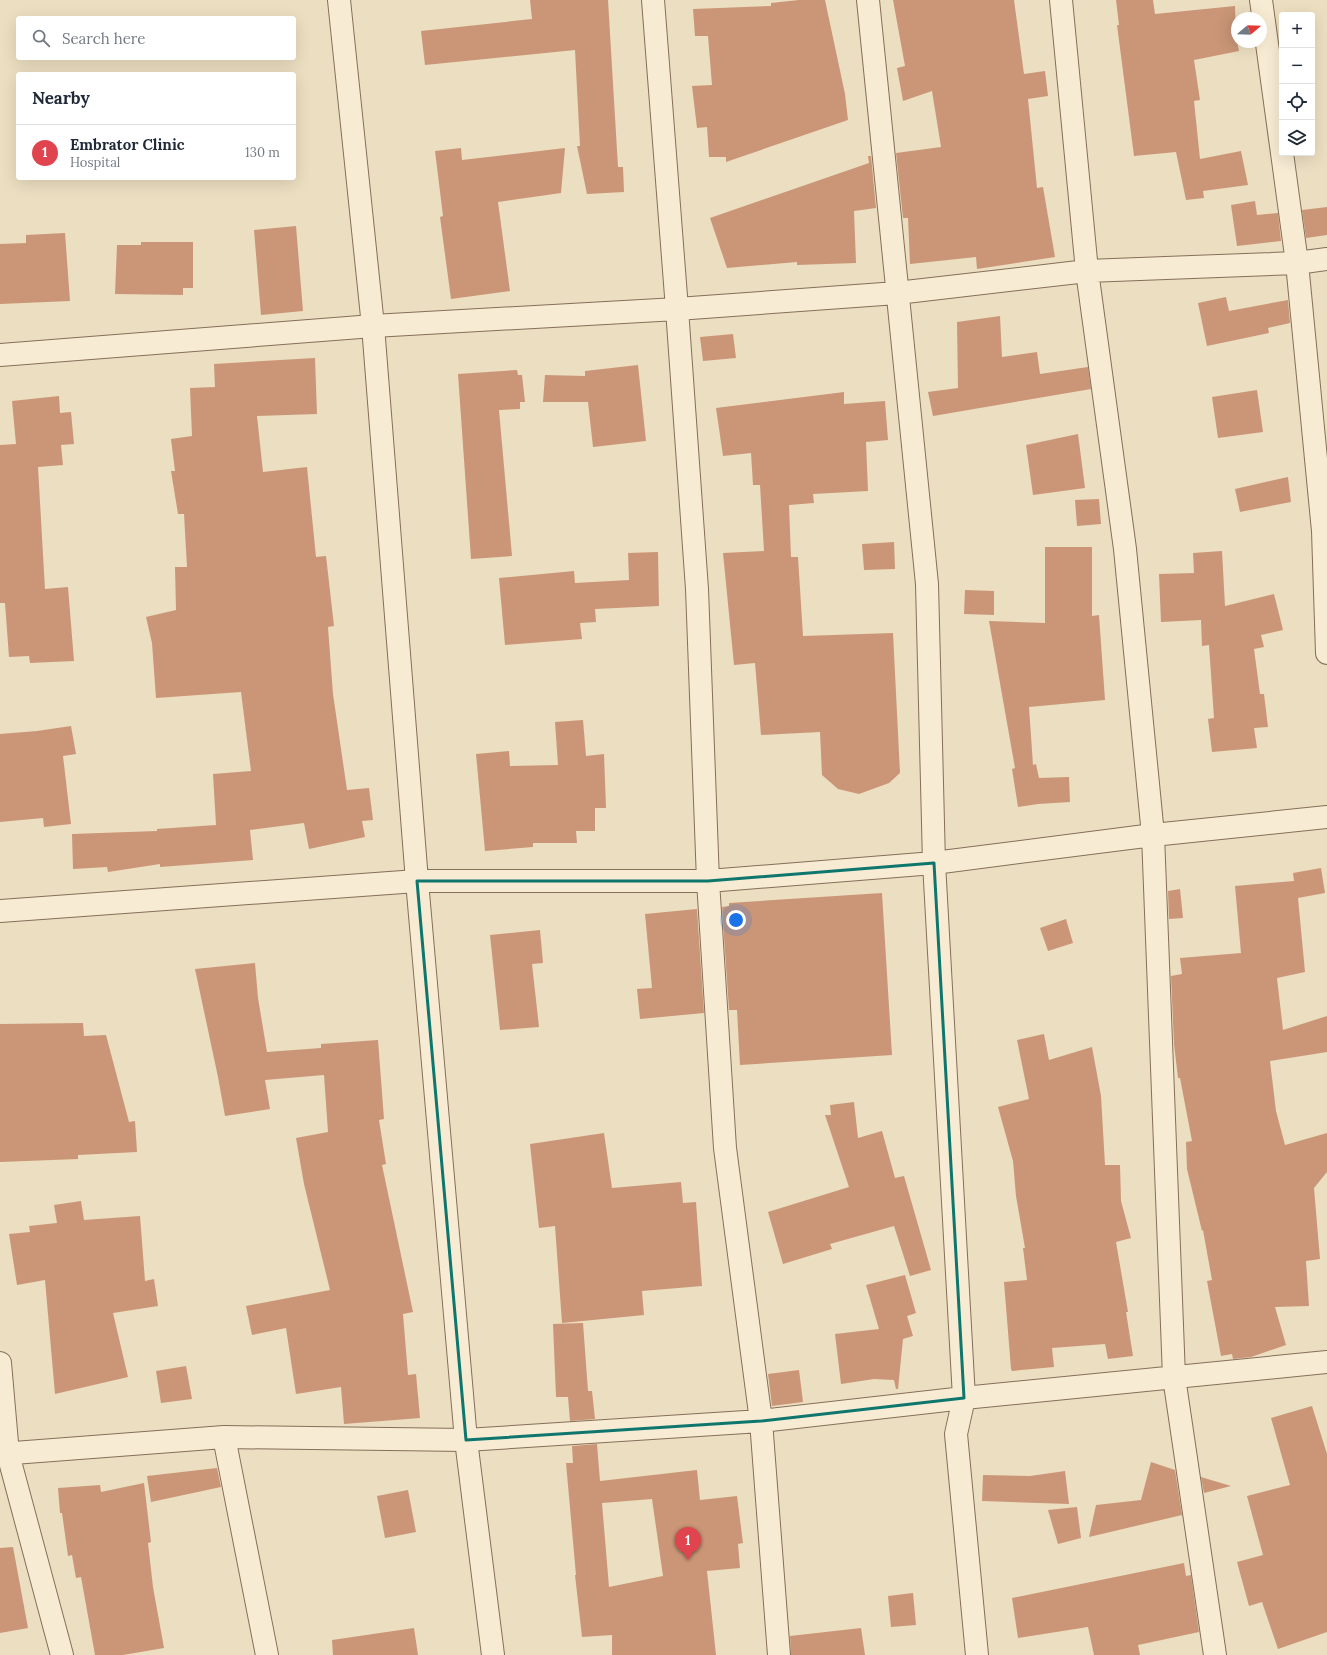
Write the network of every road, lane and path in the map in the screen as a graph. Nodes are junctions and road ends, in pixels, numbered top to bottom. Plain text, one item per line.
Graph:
1 (339, 0) edge
2 (653, 0) edge
3 (868, 0) edge
4 (1061, 0) edge
5 (1261, 0) edge
6 (1279, 131) edge
7 (1282, 156) edge
8 (1327, 259) edge
9 (1298, 263) junction
10 (1088, 271) junction
11 (898, 293) junction
12 (677, 309) junction
13 (373, 326) junction
14 (0, 355) edge
15 (1327, 653) edge
16 (1327, 817) edge
17 (1153, 835) junction
18 (934, 863) junction
19 (417, 881) junction
20 (708, 881) junction
21 (0, 911) edge
22 (1327, 1362) edge
23 (0, 1363) edge
24 (1174, 1377) junction
25 (964, 1398) junction
26 (761, 1421) junction
27 (224, 1437) junction
28 (466, 1440) junction
29 (4, 1454) edge
30 (62, 1655) edge
31 (267, 1655) edge
32 (493, 1655) edge
33 (779, 1655) edge
34 (977, 1655) edge
35 (1215, 1655) edge

1 - 13 street
2 - 12 street
3 - 11 street
4 - 10 street
5 - 6 street
7 - 9 street
8 - 9 street
9 - 10 street
9 - 15 street
10 - 11 street
10 - 17 street
11 - 12 street
11 - 18 street
12 - 13 street
12 - 20 street
13 - 14 street
13 - 19 street
16 - 17 street
17 - 18 street
17 - 24 street
18 - 20 street
18 - 25 street
19 - 20 street
19 - 21 street
19 - 28 street
20 - 26 street
22 - 24 street
23 - 29 street
24 - 25 street
24 - 35 street
25 - 26 street
25 - 34 street
26 - 28 street
26 - 33 street
27 - 28 street
27 - 29 street
27 - 31 street
28 - 32 street
29 - 30 street

